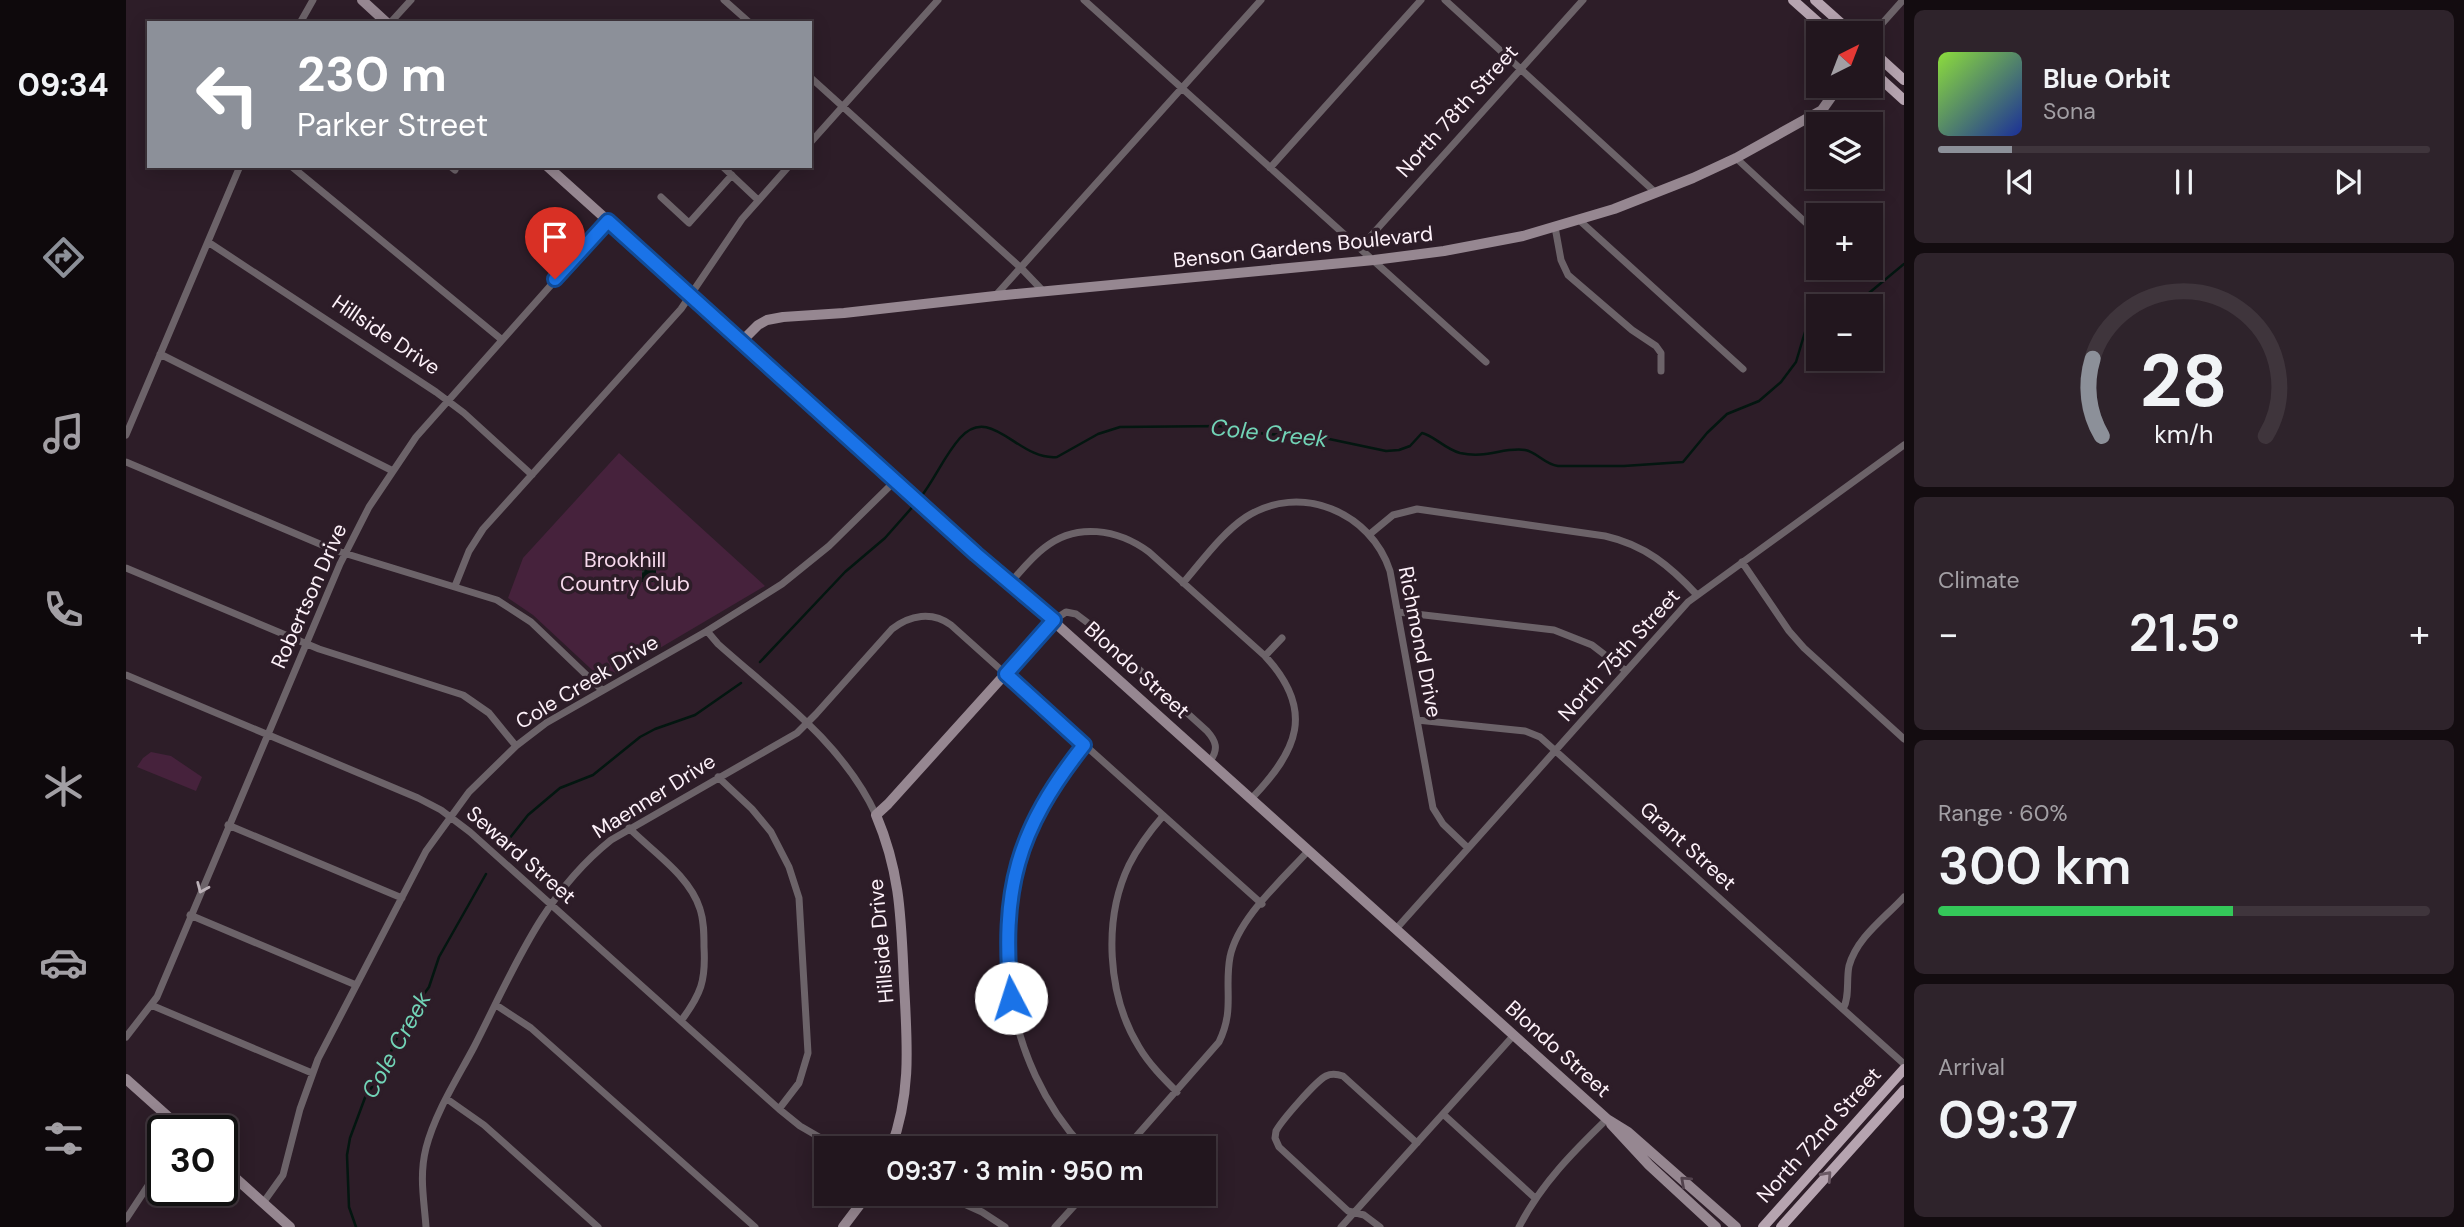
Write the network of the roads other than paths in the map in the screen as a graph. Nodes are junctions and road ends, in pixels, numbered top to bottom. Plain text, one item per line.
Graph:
1 (313, 0) edge
2 (362, 0) edge
3 (411, 0) edge
4 (724, 0) edge
5 (938, 0) edge
6 (1084, 0) edge
7 (1261, 0) edge
8 (1421, 0) edge
9 (1445, 0) edge
10 (1583, 0) edge
11 (1793, 0) edge
12 (1815, 0) edge
13 (1903, 0) edge
14 (301, 21) edge
15 (386, 21) edge
16 (390, 21) edge
17 (748, 21) edge
18 (1817, 21) edge
19 (1839, 21) edge
20 (1883, 22) edge
21 (1883, 61) edge
22 (1521, 69) junction
23 (812, 79) edge
24 (1904, 80) edge
25 (1883, 81) edge
26 (1182, 88) junction
27 (1830, 98) edge
28 (1904, 100) edge
29 (842, 106) junction
30 (812, 141) edge
31 (1735, 158) junction
32 (239, 168) edge
33 (292, 168) edge
34 (549, 168) edge
35 (724, 168) edge
36 (787, 168) edge
37 (1270, 168) junction
38 (732, 175) junction
39 (1656, 193) junction
40 (661, 197) dead end
41 (758, 200) junction
42 (1579, 220) junction
43 (608, 221) junction
44 (1806, 223) edge
45 (1555, 227) junction
46 (208, 242) junction
47 (1360, 248) junction
48 (1374, 260) junction
49 (1021, 268) junction
50 (1044, 292) junction
51 (995, 296) junction
52 (691, 297) junction
53 (501, 339) junction
54 (741, 342) junction
55 (160, 354) junction
56 (1486, 362) dead end
57 (1744, 369) dead end
58 (1661, 371) dead end
59 (447, 400) junction
60 (126, 435) edge
61 (1904, 445) edge
62 (126, 462) edge
63 (391, 470) junction
64 (532, 475) junction
65 (895, 481) junction
66 (1370, 534) junction
67 (345, 554) junction
68 (1742, 562) junction
69 (126, 568) edge
70 (1010, 583) junction
71 (1183, 583) junction
72 (455, 586) junction
73 (1697, 595) junction
74 (1398, 612) junction
75 (1054, 620) junction
76 (707, 631) junction
77 (1282, 638) dead end
78 (306, 644) junction
79 (1265, 656) junction
80 (1626, 671) junction
81 (1006, 674) junction
82 (126, 675) edge
83 (602, 690) junction
84 (1418, 720) junction
85 (807, 723) junction
86 (268, 735) junction
87 (1904, 739) edge
88 (1084, 745) junction
89 (516, 746) junction
90 (1555, 750) junction
91 (1210, 761) junction
92 (718, 777) junction
93 (1252, 798) junction
94 (876, 815) junction
95 (450, 816) junction
96 (1163, 816) junction
97 (228, 825) junction
98 (629, 828) junction
99 (1468, 848) junction
100 (1309, 850) junction
101 (1904, 897) edge
102 (401, 898) junction
103 (550, 904) junction
104 (1262, 904) junction
105 (190, 915) junction
106 (1396, 929) junction
107 (356, 985) junction
108 (151, 1005) junction
109 (496, 1005) junction
110 (1843, 1009) junction
111 (681, 1021) junction
112 (1514, 1035) junction
113 (126, 1037) edge
114 (1904, 1066) edge
115 (312, 1073) junction
116 (126, 1079) edge
117 (1904, 1090) edge
118 (1177, 1092) junction
119 (447, 1099) junction
120 (779, 1109) junction
121 (1443, 1114) junction
122 (166, 1115) edge
123 (1607, 1119) junction
124 (817, 1136) edge
125 (895, 1136) edge
126 (1075, 1136) edge
127 (1137, 1136) edge
128 (1417, 1143) junction
129 (238, 1180) edge
130 (147, 1187) edge
131 (1535, 1198) junction
132 (263, 1203) junction
133 (859, 1206) edge
134 (969, 1206) edge
135 (1074, 1206) edge
136 (1355, 1212) junction
137 (126, 1219) edge
138 (290, 1227) edge
139 (426, 1227) edge
140 (598, 1227) edge
141 (755, 1227) edge
142 (843, 1227) edge
143 (1005, 1227) edge
144 (1055, 1227) edge
145 (1341, 1227) edge
146 (1380, 1227) edge
147 (1519, 1227) edge
148 (1716, 1227) edge
149 (1736, 1227) edge
150 (1763, 1227) edge
151 (1781, 1227) edge

1 - 14 street
2 - 15 street
3 - 16 street
4 - 17 street
5 - 29 street
6 - 26 street
7 - 26 street
8 - 37 street
9 - 22 street
10 - 22 street, North 78th Street
11 - 18 main road
12 - 19 main road
13 - 20 street
21 - 24 main road
22 - 39 street
22 - 47 street, North 78th Street
23 - 29 street
25 - 28 main road
26 - 37 street
26 - 49 street
27 - 31 street, Benson Gardens Boulevard
29 - 30 street
29 - 49 street
31 - 39 street, Benson Gardens Boulevard
31 - 44 street
32 - 46 street
33 - 53 street
34 - 43 street, Blondo Street
35 - 38 street
36 - 41 street
37 - 47 street
38 - 40 street
38 - 41 street
39 - 42 street, Benson Gardens Boulevard
41 - 52 street
42 - 45 street, Benson Gardens Boulevard
42 - 57 street
43 - 52 street, Blondo Street
43 - 53 street, Robertson Drive
45 - 48 street, Benson Gardens Boulevard
45 - 58 street
46 - 55 street
46 - 59 street, Hillside Drive
47 - 48 street
48 - 50 street, Benson Gardens Boulevard
48 - 56 street
49 - 50 street
49 - 51 street
50 - 51 street, Benson Gardens Boulevard
51 - 54 street, Benson Gardens Boulevard
52 - 54 street, Blondo Street
52 - 64 street
53 - 59 street, Robertson Drive
54 - 65 street, Blondo Street
55 - 60 street
55 - 63 street
59 - 63 street, Robertson Drive
59 - 64 street, Hillside Drive
61 - 68 street, North 75th Street
62 - 67 street
63 - 67 street, Robertson Drive
64 - 72 street
65 - 70 street, Blondo Street
65 - 76 street, Cole Creek Drive
66 - 71 street, Richmond Drive
66 - 73 street
66 - 74 street, Richmond Drive
67 - 72 street
67 - 78 street, Robertson Drive
68 - 73 street, North 75th Street
68 - 87 street
69 - 78 street
70 - 71 street
70 - 75 street, Blondo Street
71 - 79 street
72 - 83 street
73 - 80 street, North 75th Street
74 - 80 street
74 - 84 street, Richmond Drive
75 - 81 street
75 - 91 street, Blondo Street
75 - 91 street
76 - 83 street, Cole Creek Drive
76 - 85 street, Hillside Drive
77 - 79 street
78 - 86 street, Robertson Drive
78 - 89 street
79 - 93 street
80 - 90 street, North 75th Street
81 - 85 street, Maenner Drive
81 - 88 street
81 - 94 street
82 - 86 street, Seward Street
83 - 89 street, Cole Creek Drive
84 - 90 street, Grant Street
84 - 99 street, Richmond Drive
85 - 92 street, Maenner Drive
85 - 94 street, Hillside Drive
86 - 95 street, Seward Street
86 - 97 street, Robertson Drive
88 - 96 street
88 - 126 street
89 - 95 street, Cole Creek Drive
90 - 99 street, North 75th Street
90 - 110 street, Grant Street
91 - 93 street, Blondo Street
92 - 98 street, Maenner Drive
92 - 120 street
93 - 100 street, Blondo Street
94 - 125 street, Hillside Drive
95 - 102 street, Cole Creek Drive
95 - 103 street, Seward Street
96 - 104 street
96 - 118 street
97 - 102 street
97 -> 105 street, Robertson Drive
98 - 103 street, Maenner Drive
98 - 111 street
99 - 106 street, North 75th Street
100 - 104 street
100 - 106 street, Blondo Street
101 - 110 street
102 - 107 street, Cole Creek Drive
103 - 109 street, Maenner Drive
103 - 111 street, Seward Street
104 - 118 street
105 - 107 street
105 - 108 street, Robertson Drive
106 - 112 street, Blondo Street
107 - 115 street, Cole Creek Drive
108 - 113 street, Robertson Drive
108 - 115 street
109 - 119 street, Maenner Drive
109 - 141 street
110 - 114 street, Grant Street
111 - 120 street, Seward Street
112 - 121 street
112 - 123 street, Blondo Street
114 - 150 main road, North 72nd Street
115 - 132 street, Cole Creek Drive
116 - 122 street
151 -> 117 main road, North 72nd Street
118 - 127 street
119 - 139 street, Maenner Drive
119 - 140 street
120 - 124 street, Seward Street
121 - 128 street
121 - 131 street
123 - 131 street
123 - 148 street, Blondo Street
149 -> 123 street, Blondo Street
128 - 136 street
128 - 136 street
129 - 132 street
130 - 137 street
131 - 147 street
132 - 138 street
133 - 142 street
134 - 143 street
135 - 144 street
136 - 145 street
136 - 146 street

